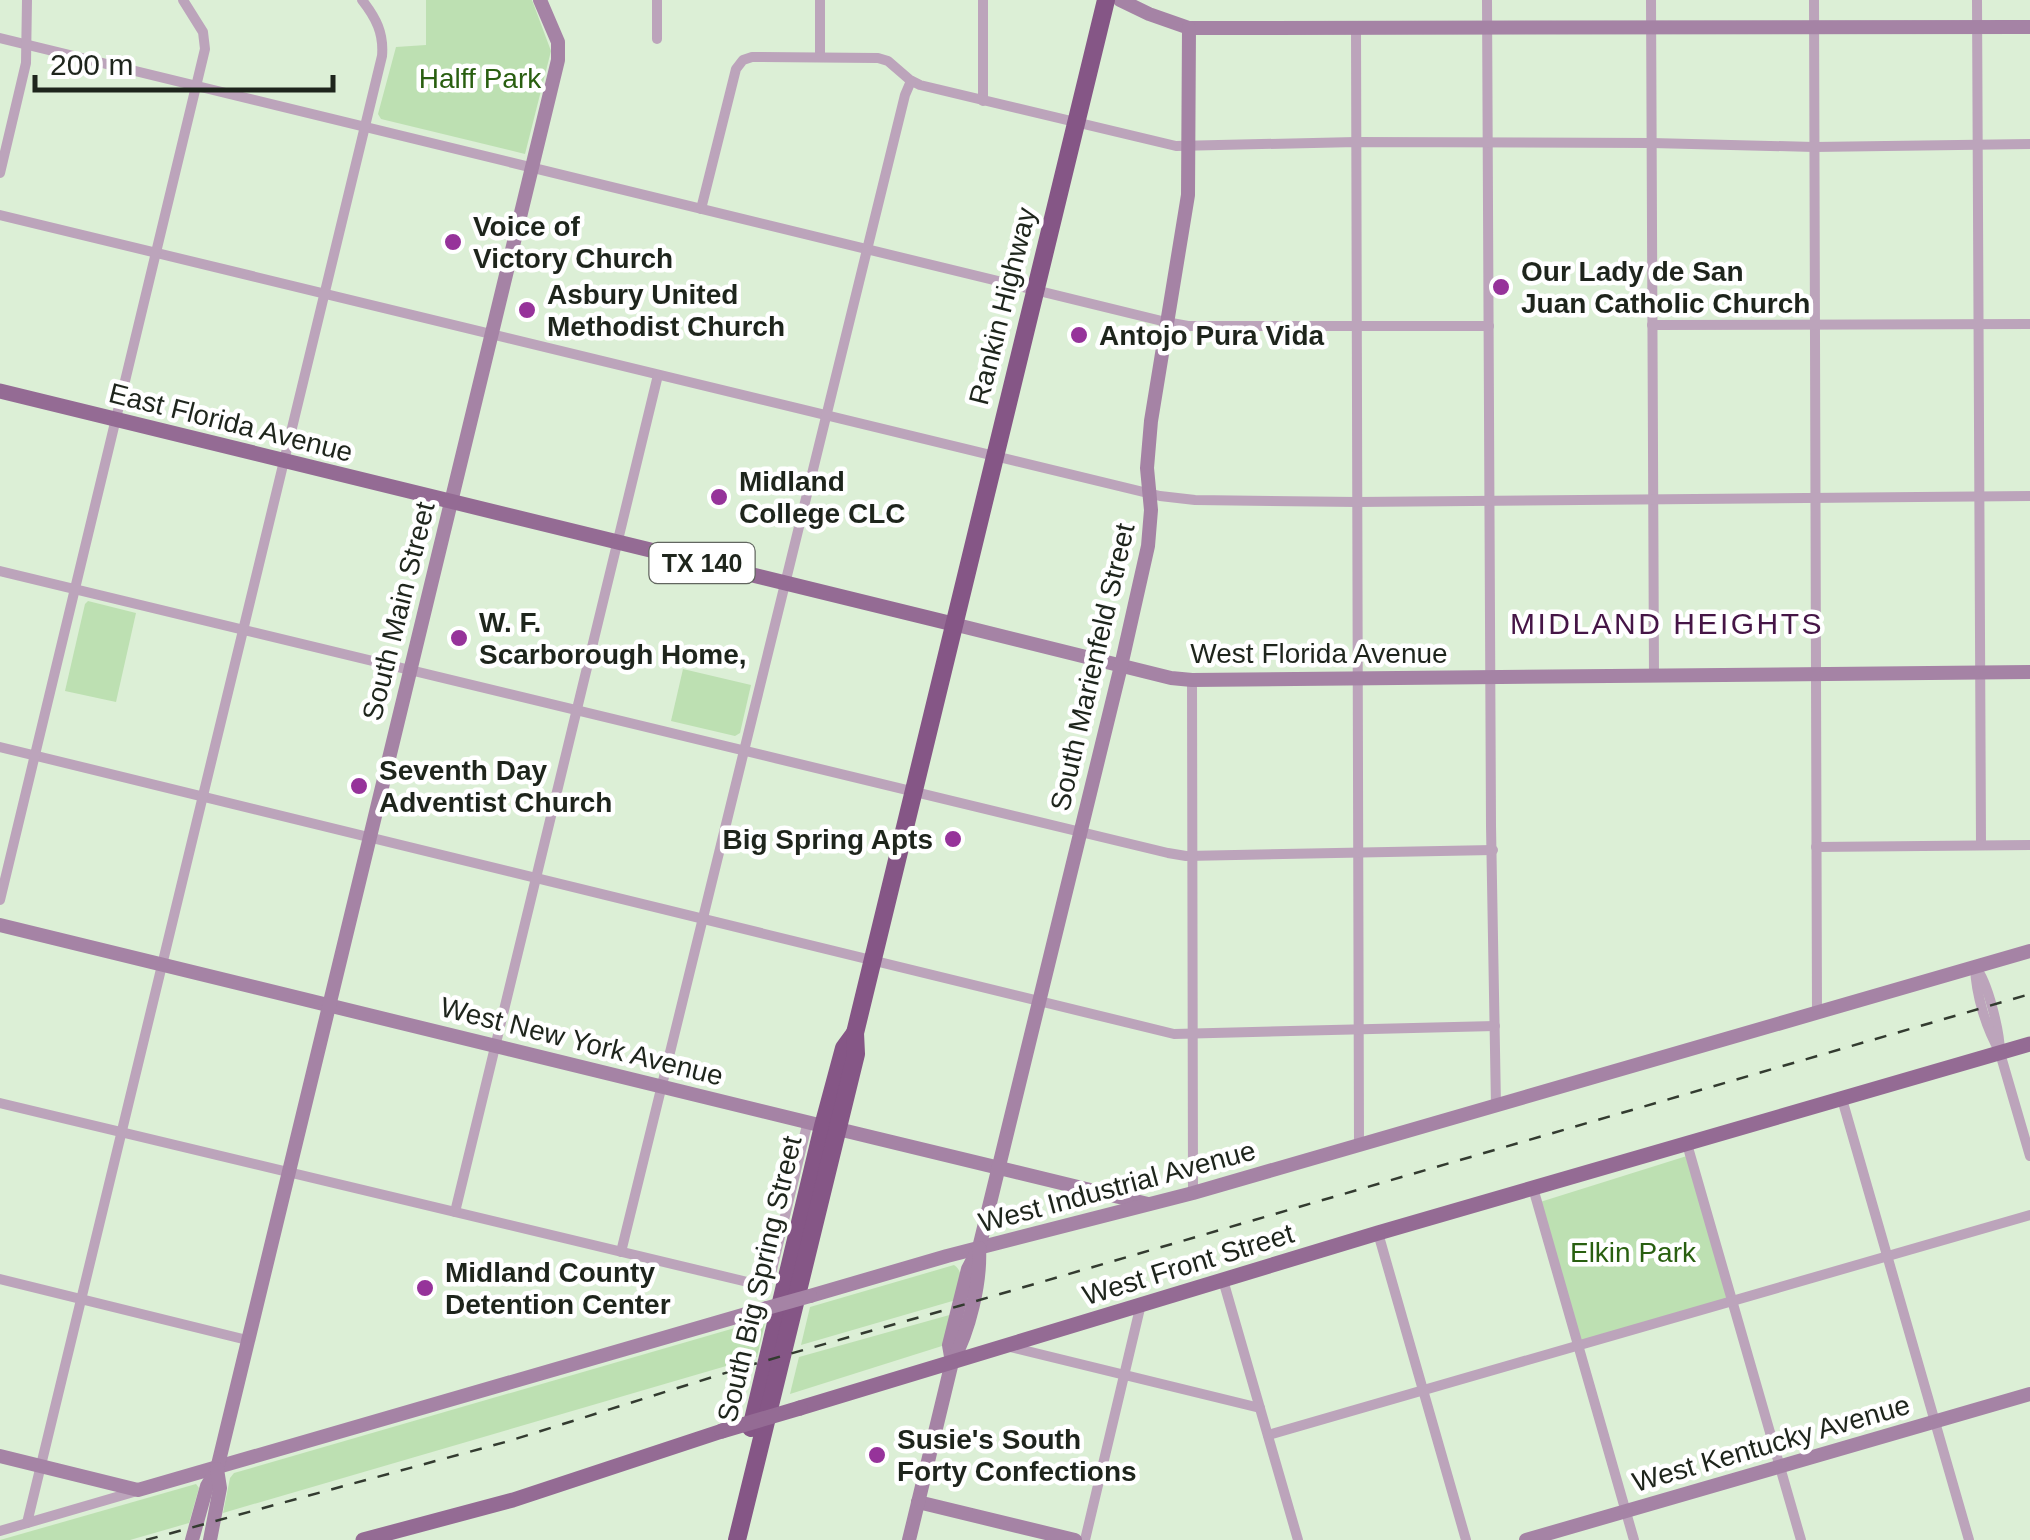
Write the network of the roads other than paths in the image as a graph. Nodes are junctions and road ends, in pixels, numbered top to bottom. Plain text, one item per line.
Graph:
1 (27, 0) edge
2 (183, 0) edge
3 (362, 0) edge
4 (540, 0) edge
5 (657, 0) edge
6 (820, 0) edge
7 (983, 0) edge
8 (1106, 0) edge
9 (1120, 0) edge
10 (1487, 0) edge
11 (1651, 0) edge
12 (1814, 0) edge
13 (1977, 0) edge
14 (1814, 27) junction
15 (1977, 27) junction
16 (2030, 27) edge
17 (1189, 28) junction
18 (1486, 28) junction
19 (1651, 28) junction
20 (1356, 29) junction
21 (0, 38) edge
22 (657, 38) dead end
23 (27, 44) junction
24 (820, 57) junction
25 (912, 81) junction
26 (197, 85) junction
27 (983, 101) junction
28 (1074, 122) junction
29 (364, 126) junction
30 (1356, 142) junction
31 (1488, 143) junction
32 (1652, 143) junction
33 (2030, 144) edge
34 (1188, 146) junction
35 (1978, 146) junction
36 (1814, 147) junction
37 (532, 168) junction
38 (0, 173) edge
39 (701, 209) junction
40 (0, 214) edge
41 (866, 249) junction
42 (156, 253) junction
43 (1034, 290) junction
44 (324, 294) junction
45 (1166, 322) junction
46 (2030, 324) edge
47 (1652, 325) junction
48 (1814, 325) junction
49 (1978, 325) junction
50 (1356, 326) junction
51 (1489, 326) junction
52 (490, 334) junction
53 (658, 375) junction
54 (0, 391) edge
55 (826, 416) junction
56 (116, 419) junction
57 (994, 457) junction
58 (283, 460) junction
59 (1149, 494) junction
60 (1979, 496) junction
61 (2030, 496) edge
62 (1814, 498) junction
63 (1653, 500) junction
64 (450, 501) junction
65 (1490, 501) junction
66 (1357, 502) junction
67 (617, 542) junction
68 (0, 570) edge
69 (785, 583) junction
70 (75, 589) junction
71 (953, 624) junction
72 (243, 629) junction
73 (1121, 666) junction
74 (409, 670) junction
75 (1979, 672) junction
76 (2030, 672) edge
77 (1815, 674) junction
78 (1654, 675) junction
79 (1490, 676) junction
80 (1358, 678) junction
81 (1192, 680) junction
82 (577, 710) junction
83 (0, 747) edge
84 (744, 751) junction
85 (35, 756) junction
86 (913, 792) junction
87 (202, 796) junction
88 (1080, 832) junction
89 (369, 836) junction
90 (1980, 845) junction
91 (2030, 845) edge
92 (1816, 847) junction
93 (1493, 850) junction
94 (1358, 852) junction
95 (1193, 856) junction
96 (535, 877) junction
97 (0, 900) edge
98 (703, 918) junction
99 (0, 925) edge
100 (2030, 951) edge
101 (872, 959) junction
102 (160, 964) junction
103 (1974, 967) junction
104 (1039, 1000) junction
105 (328, 1005) junction
106 (1817, 1013) junction
107 (1496, 1026) junction
108 (1359, 1031) junction
109 (1193, 1034) junction
110 (2030, 1044) edge
111 (495, 1045) junction
112 (2000, 1053) junction
113 (662, 1086) junction
114 (1842, 1099) junction
115 (0, 1102) edge
116 (1496, 1106) junction
117 (823, 1125) junction
118 (120, 1132) junction
119 (1687, 1144) junction
120 (1359, 1146) junction
121 (2030, 1156) edge
122 (998, 1167) junction
123 (288, 1172) junction
124 (1533, 1188) junction
125 (1194, 1193) junction
126 (1152, 1204) junction
127 (454, 1212) junction
128 (2030, 1214) edge
129 (1378, 1233) junction
130 (979, 1248) junction
131 (621, 1252) junction
132 (1887, 1256) junction
133 (0, 1279) edge
134 (1224, 1280) junction
135 (80, 1298) junction
136 (1732, 1302) junction
137 (1141, 1304) junction
138 (247, 1340) junction
139 (1004, 1346) junction
140 (1578, 1346) junction
141 (952, 1362) junction
142 (1125, 1375) junction
143 (1423, 1391) junction
144 (2030, 1394) edge
145 (1260, 1408) junction
146 (1934, 1422) junction
147 (1268, 1435) junction
148 (0, 1456) edge
149 (40, 1466) junction
150 (1780, 1466) junction
151 (217, 1469) junction
152 (138, 1490) junction
153 (918, 1502) junction
154 (1626, 1511) junction
155 (27, 1523) junction
156 (0, 1531) edge
157 (382, 1538) edge
158 (192, 1540) edge
159 (210, 1540) edge
160 (363, 1540) edge
161 (725, 1540) edge
162 (737, 1540) edge
163 (909, 1540) edge
164 (1075, 1540) edge
165 (1085, 1540) edge
166 (1298, 1540) edge
167 (1466, 1540) edge
168 (1526, 1540) edge
169 (1634, 1540) edge
170 (1801, 1540) edge
171 (1969, 1540) edge

1 - 23 street
2 - 26 street
3 - 29 street
4 - 37 street, South Main Street
5 - 22 street
6 - 24 street
7 - 27 street
8 - 28 highway, Rankin Highway
9 - 17 street
10 - 18 street
11 - 19 street
12 - 14 street
13 - 15 street
14 - 15 street
14 - 19 street
14 - 36 street
15 - 16 street
15 - 35 street
17 - 20 street
17 - 34 street, South Marienfeld Street
18 - 19 street
18 - 20 street
18 - 31 street
19 - 32 street
20 - 30 street
21 - 23 street
23 - 26 street
23 - 38 street
24 - 25 street
24 - 39 street
25 - 27 street
25 - 41 street
26 - 29 street
26 - 42 street
27 - 28 street
28 - 34 street
28 - 43 highway, Rankin Highway
29 - 37 street
29 - 44 street
30 - 31 street
30 - 34 street
30 - 50 street
31 - 32 street
31 - 51 street
32 - 36 street
32 - 47 street
33 - 35 street
34 - 45 street, South Marienfeld Street
35 - 36 street
35 - 49 street
36 - 48 street
37 - 39 street
37 - 52 street, South Main Street
39 - 41 street
40 - 42 street
41 - 43 street
41 - 55 street
42 - 44 street
42 - 56 street
43 - 45 street
43 - 57 highway, Rankin Highway
44 - 52 street
44 - 58 street
45 - 50 street
45 - 59 street, South Marienfeld Street
46 - 49 street
47 - 48 street
47 - 63 street
48 - 49 street
48 - 62 street
49 - 60 street
50 - 51 street
50 - 66 street
51 - 65 street
52 - 53 street
52 - 64 street, South Main Street
53 - 55 street
53 - 67 street
54 - 56 main road, East Florida Avenue / TX 140
55 - 57 street
55 - 69 street
56 - 58 main road, East Florida Avenue / TX 140
56 - 70 street
57 - 59 street
57 - 71 highway, Rankin Highway
58 - 64 main road, East Florida Avenue / TX 140
58 - 72 street
59 - 66 street
59 - 73 street, South Marienfeld Street
60 - 61 street
60 - 62 street
60 - 75 street
62 - 63 street
62 - 77 street
63 - 65 street
63 - 78 street
64 - 67 main road, West Florida Avenue / TX 140
64 - 74 street, South Main Street
65 - 66 street
65 - 79 street
66 - 80 street
67 - 69 main road, West Florida Avenue / TX 140
67 - 82 street
68 - 70 street
69 - 71 main road, West Florida Avenue / TX 140
69 - 84 street
70 - 72 street
70 - 85 street
71 - 73 street, West Florida Avenue
71 - 86 highway, South Big Spring Street
72 - 74 street
72 - 87 street
73 - 81 street, West Florida Avenue
73 - 88 street, South Marienfeld Street
74 - 82 street
74 - 89 street, South Main Street
75 - 76 street, West Florida Avenue
75 - 77 street, West Florida Avenue
75 - 90 street
77 - 78 street, West Florida Avenue
77 - 92 street
78 - 79 street, West Florida Avenue
79 - 80 street, West Florida Avenue
79 - 93 street
80 - 81 street, West Florida Avenue
80 - 94 street
81 - 95 street
82 - 84 street
82 - 96 street
83 - 85 street
84 - 86 street
84 - 98 street
85 - 87 street
85 - 97 street
86 - 88 street
86 - 101 highway, South Big Spring Street
87 - 89 street
87 - 102 street
88 - 95 street
88 - 104 street, South Marienfeld Street
89 - 96 street
89 - 105 street, South Main Street
90 - 91 street
90 - 92 street
92 - 106 street
93 - 94 street
93 - 107 street
94 - 95 street
94 - 108 street
95 - 109 street
96 - 98 street
96 - 111 street
98 - 101 street
98 - 113 street
99 - 102 street, West New York Avenue
100 - 103 street, West Industrial Avenue
101 - 104 street
101 - 117 highway, South Big Spring Street
102 - 105 street, West New York Avenue
102 - 118 street
103 - 106 street, West Industrial Avenue
103 - 112 street
104 - 109 street
104 - 122 street, South Marienfeld Street
105 - 111 street, West New York Avenue
105 - 123 street, South Main Street
106 - 116 street, West Industrial Avenue
107 - 108 street
107 - 116 street
108 - 109 street
108 - 120 street
109 - 125 street
110 - 112 main road, West Front Street
111 - 113 street, West New York Avenue
111 - 127 street
112 - 114 main road, West Front Street
112 - 121 street
113 - 117 street, West New York Avenue
113 - 131 street
114 - 119 main road, West Front Street
114 - 132 street
115 - 118 street
116 - 120 street, West Industrial Avenue
117 - 122 street, West New York Avenue
117 - 131 street, South Big Spring Street
117 - 161 highway, South Big Spring Street
117 - 162 highway, South Big Spring Street
118 - 123 street
118 - 135 street
119 - 124 main road, West Front Street
119 - 136 street
120 - 125 street, West Industrial Avenue
122 - 126 street, West New York Avenue
122 - 130 street, South Marienfeld Street
123 - 127 street
123 - 138 street, South Main Street
124 - 129 main road, West Front Street
124 - 140 street
125 - 126 street, West Industrial Avenue
126 - 130 street, West Industrial Avenue
127 - 131 street
128 - 132 street
129 - 134 main road, West Front Street
129 - 143 street
130 - 141 street, South Marienfeld Street
130 - 151 street, West Industrial Avenue, bridge
132 - 136 street
132 - 146 street
133 - 135 street
134 - 137 main road, West Front Street
134 - 145 street
135 - 138 street
135 - 149 street
136 - 140 street
136 - 150 street
137 - 139 main road, West Front Street
137 - 142 street
138 - 151 street, South Main Street
139 - 141 main road, West Front Street
139 - 142 street
140 - 143 street
140 - 154 street
141 - 153 street, South Marienfeld Street
141 - 157 main road, West Front Street, bridge
142 - 145 street
142 - 165 street
143 - 147 street
143 - 167 street
144 - 146 street, West Kentucky Avenue
145 - 147 street
146 - 150 street, West Kentucky Avenue
146 - 171 street
147 - 166 street
148 - 149 street
149 - 152 street
149 - 155 street
150 - 154 street, West Kentucky Avenue
150 - 170 street
151 - 152 street, West Industrial Avenue
151 - 158 street, South Main Street
151 - 159 street, South Main Street
152 - 155 street
153 - 163 street, South Marienfeld Street
153 - 164 street
154 - 168 street, West Kentucky Avenue
154 - 169 street
155 - 156 street
157 - 160 main road, West Front Street

